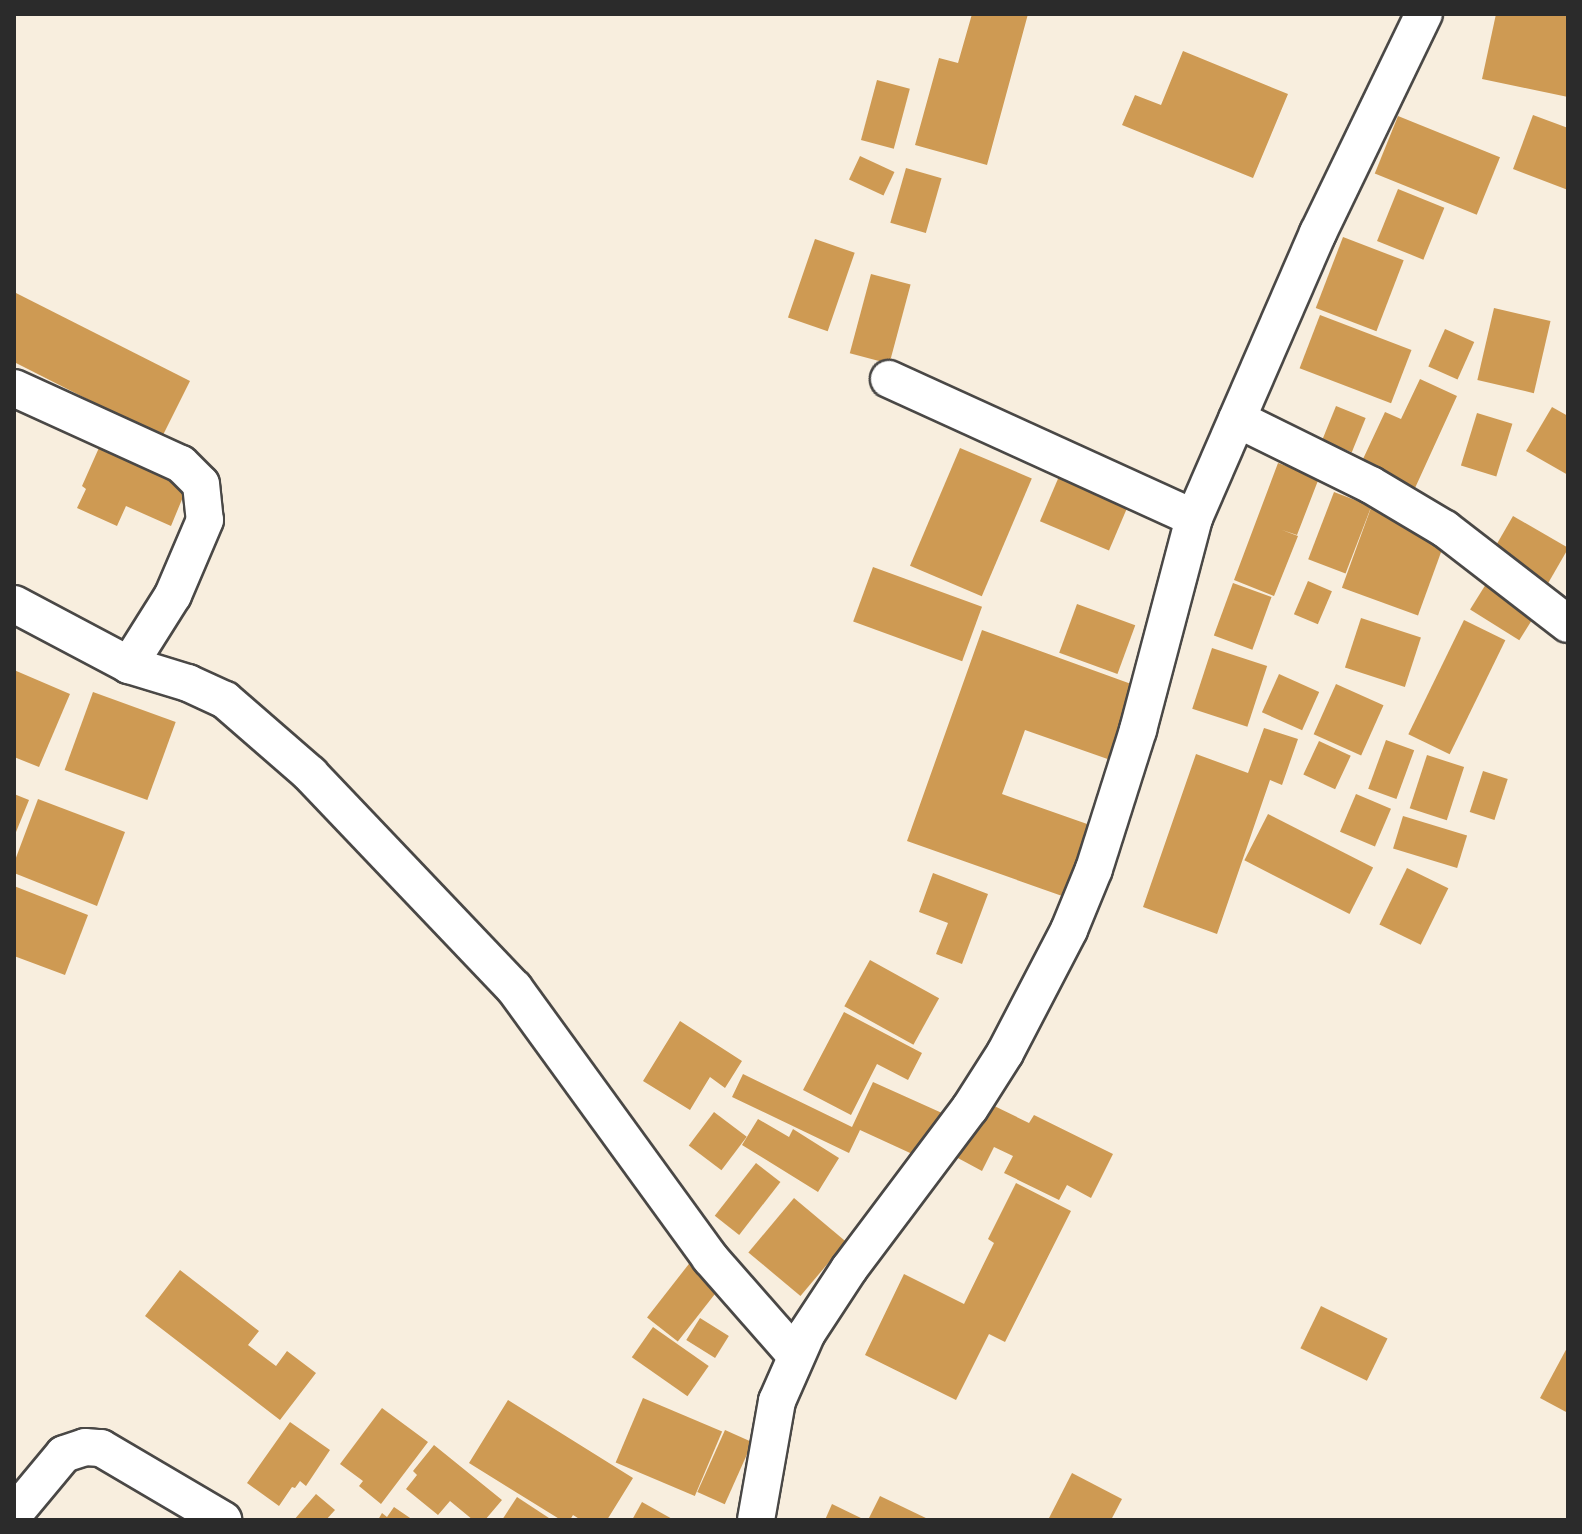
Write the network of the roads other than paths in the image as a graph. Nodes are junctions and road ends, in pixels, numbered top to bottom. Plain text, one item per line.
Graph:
1 (1424, 14) edge
2 (889, 379) dead end
3 (14, 388) edge
4 (1237, 419) junction
5 (1194, 518) junction
6 (14, 604) edge
7 (1568, 624) edge
8 (129, 665) junction
9 (796, 1356) junction
10 (14, 1514) edge
11 (223, 1520) edge
12 (756, 1520) edge

1 - 4 street
2 - 5 street
3 - 8 street
4 - 5 street
4 - 7 street
5 - 9 street
6 - 8 street
8 - 9 street
9 - 12 street
10 - 11 street

